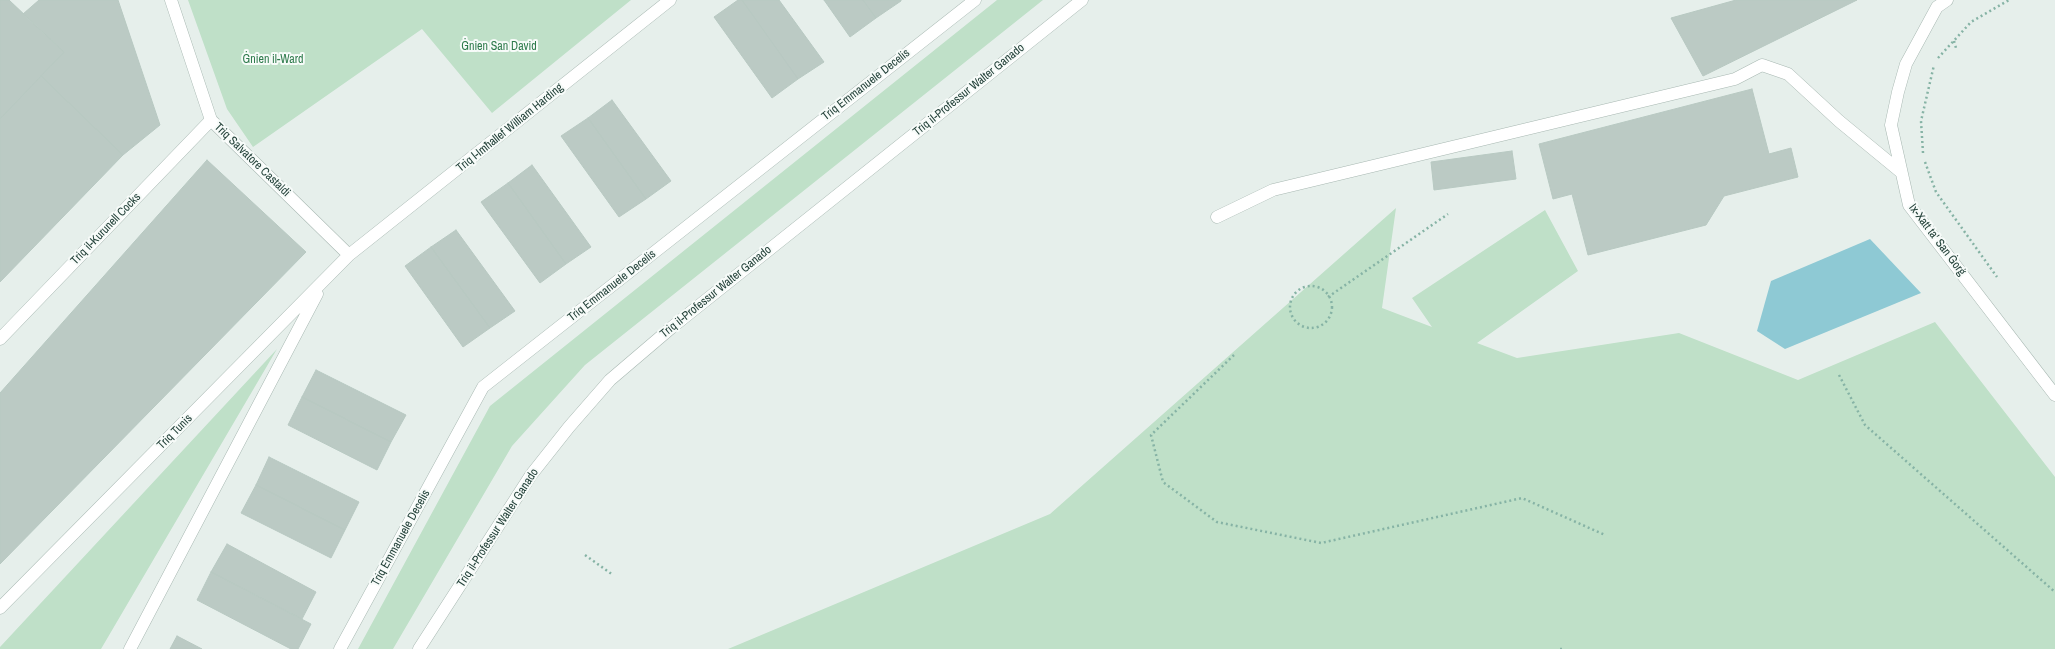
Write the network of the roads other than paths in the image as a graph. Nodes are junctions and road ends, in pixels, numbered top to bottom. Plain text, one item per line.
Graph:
1 (171, 0) edge
2 (670, 0) edge
3 (975, 0) edge
4 (1082, 0) edge
5 (1948, 0) edge
6 (211, 120) junction
7 (1901, 172) junction
8 (1217, 218) dead end
9 (349, 255) junction
10 (323, 283) junction
11 (0, 339) edge
12 (2055, 395) edge
13 (0, 608) edge
14 (130, 649) edge
15 (340, 649) edge
16 (419, 649) edge

1 - 6 street, Triq Salvatore Castaldi
2 - 9 street, Triq l-Imħallef William Harding
3 - 15 street, Triq Emmanuele Decelis
4 - 16 street, Triq il-Professur Walter Ganado
5 - 7 street, Ix-Xatt ta' San Ġorġ
6 - 9 street, Triq Salvatore Castaldi
6 - 11 street, Triq il-Kurunell Cocks
7 - 8 street
7 - 12 street, Ix-Xatt ta' San Ġorġ
9 - 10 street, Triq Tunis
10 - 13 street, Triq Tunis
10 - 14 street

